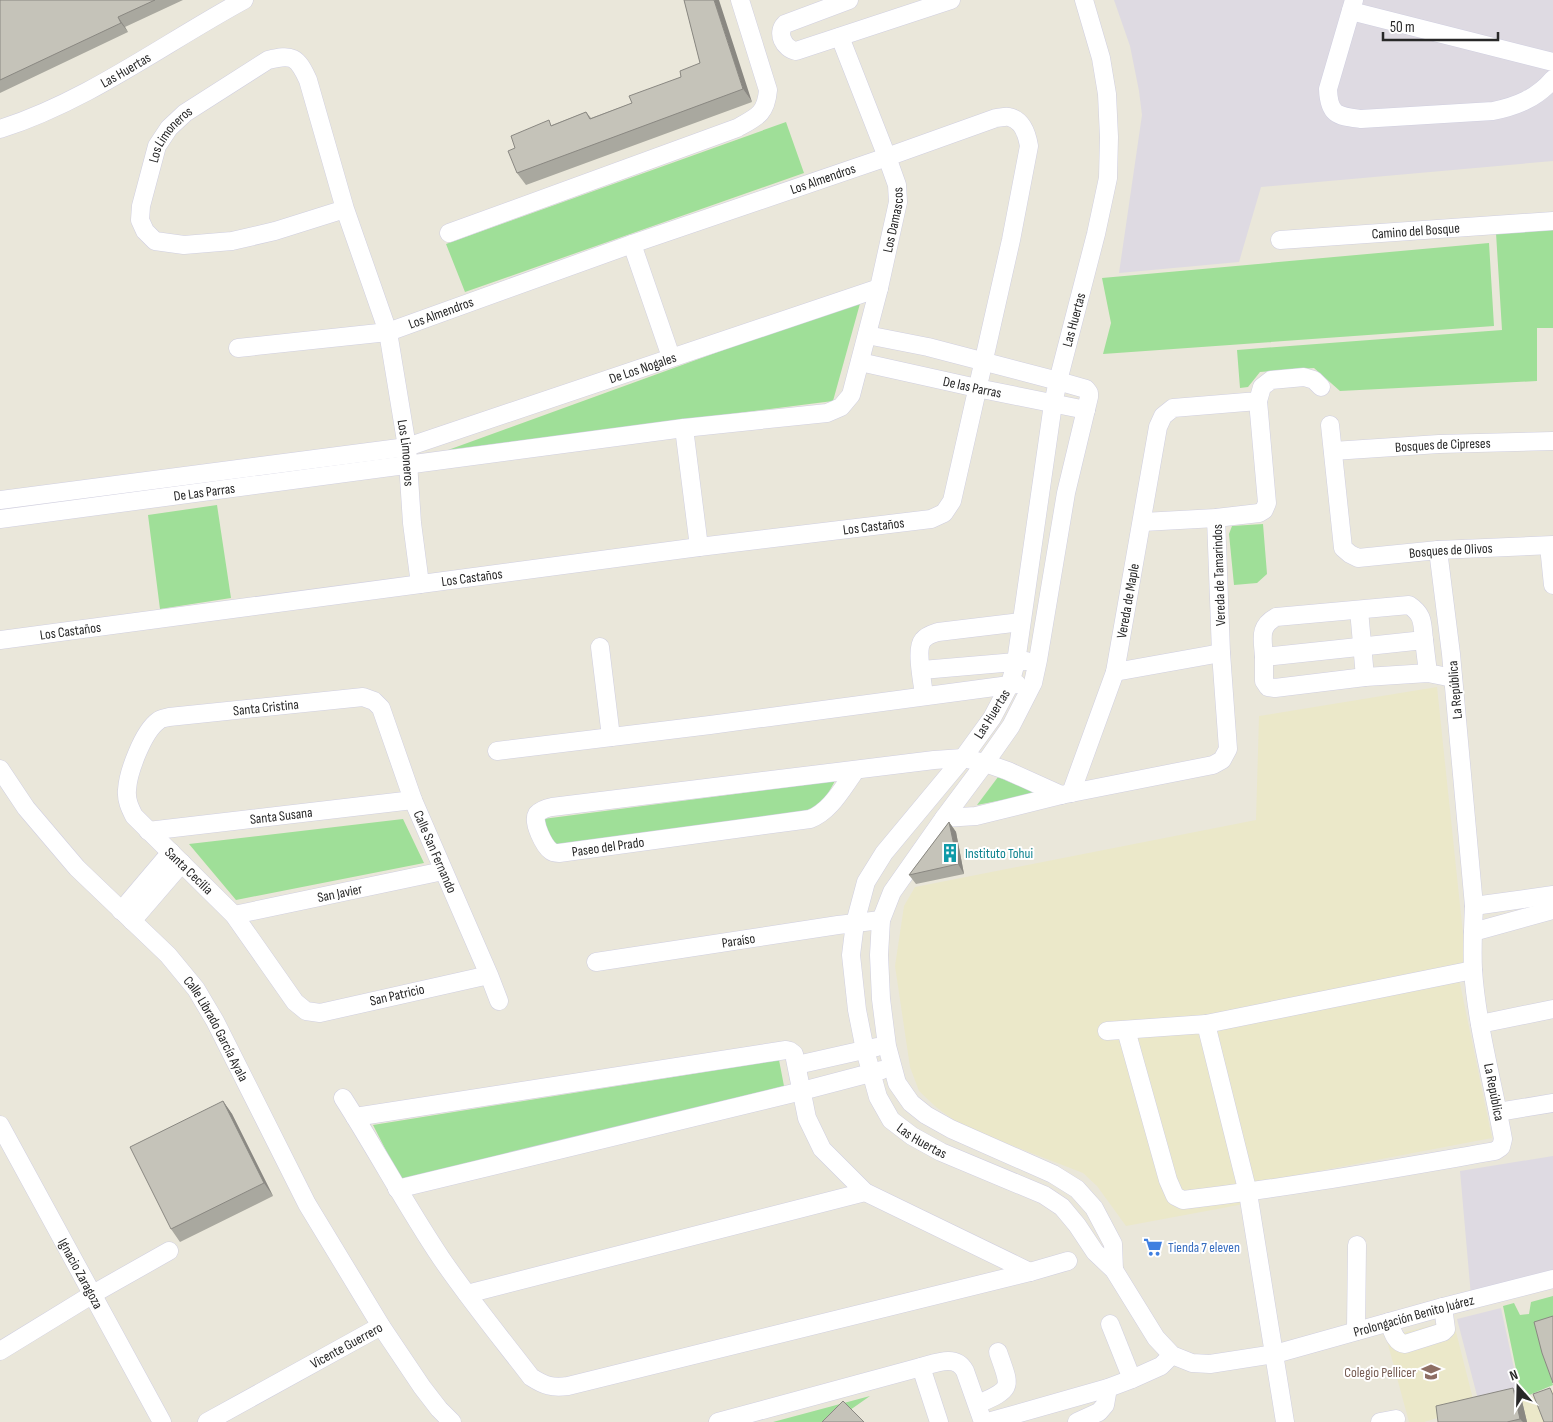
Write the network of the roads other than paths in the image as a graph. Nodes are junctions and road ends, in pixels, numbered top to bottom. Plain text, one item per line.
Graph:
1 (244, 0) edge
2 (740, 0) edge
3 (850, 0) edge
4 (951, 0) edge
5 (1084, 0) edge
6 (1352, 6) edge
7 (840, 37) junction
8 (1553, 62) edge
9 (1553, 78) edge
10 (0, 129) edge
11 (887, 157) junction
12 (345, 209) junction
13 (1553, 221) edge
14 (450, 233) dead end
15 (1280, 240) dead end
16 (632, 244) junction
17 (879, 288) junction
18 (388, 332) junction
19 (867, 335) junction
20 (238, 348) dead end
21 (671, 357) junction
22 (860, 362) junction
23 (983, 362) junction
24 (1058, 381) junction
25 (1322, 386) dead end
26 (977, 388) junction
27 (1086, 389) joint
28 (1258, 400) junction
29 (1053, 404) junction
30 (1086, 410) junction
31 (1330, 426) dead end
32 (684, 428) junction
33 (1553, 441) edge
34 (407, 447) junction
35 (1332, 451) junction
36 (408, 466) junction
37 (0, 500) edge
38 (944, 512) joint
39 (1216, 518) junction
40 (0, 519) edge
41 (1143, 522) junction
42 (1551, 545) edge
43 (699, 547) junction
44 (1438, 550) junction
45 (420, 584) junction
46 (1553, 585) edge
47 (1359, 610) junction
48 (1021, 622) junction
49 (0, 640) edge
50 (1424, 640) junction
51 (600, 646) dead end
52 (1362, 648) junction
53 (1221, 652) junction
54 (1264, 657) junction
55 (1038, 660) junction
56 (1016, 662) junction
57 (922, 670) junction
58 (1115, 672) junction
59 (1428, 673) junction
60 (1365, 677) junction
61 (1454, 678) junction
62 (1033, 683) junction
63 (1010, 684) junction
64 (924, 696) junction
65 (374, 701) joint
66 (159, 720) joint
67 (611, 737) junction
68 (497, 751) dead end
69 (963, 758) junction
70 (985, 763) junction
71 (0, 769) edge
72 (856, 770) junction
73 (1066, 794) junction
74 (414, 800) junction
75 (944, 818) junction
76 (148, 830) junction
77 (177, 858) junction
78 (443, 870) junction
79 (1553, 895) edge
80 (1474, 906) junction
81 (1553, 910) edge
82 (234, 915) junction
83 (126, 916) junction
84 (880, 920) junction
85 (855, 923) junction
86 (1473, 932) junction
87 (596, 962) dead end
88 (1473, 970) junction
89 (489, 975) junction
90 (498, 1001) dead end
91 (1553, 1009) edge
92 (306, 1011) joint
93 (1206, 1024) junction
94 (1480, 1024) junction
95 (1126, 1030) junction
96 (1107, 1031) dead end
97 (887, 1046) junction
98 (864, 1050) junction
99 (796, 1065) junction
100 (893, 1067) junction
101 (871, 1073) junction
102 (802, 1091) junction
103 (343, 1098) dead end
104 (1553, 1103) edge
105 (1498, 1112) junction
106 (355, 1117) junction
107 (0, 1125) edge
108 (397, 1189) junction
109 (864, 1192) junction
110 (1248, 1192) junction
111 (1357, 1245) dead end
112 (168, 1251) dead end
113 (1068, 1261) dead end
114 (1114, 1270) junction
115 (1030, 1272) junction
116 (1553, 1279) edge
117 (93, 1294) junction
118 (467, 1294) junction
119 (1443, 1307) junction
120 (1388, 1322) junction
121 (1110, 1324) dead end
122 (382, 1326) junction
123 (1356, 1331) junction
124 (0, 1351) edge
125 (998, 1352) dead end
126 (1275, 1354) junction
127 (1172, 1355) junction
128 (921, 1366) junction
129 (1132, 1379) junction
130 (1108, 1388) junction
131 (978, 1404) junction
132 (162, 1422) edge
133 (207, 1422) edge
134 (452, 1422) edge
135 (718, 1422) edge
136 (938, 1422) edge
137 (984, 1422) edge
138 (988, 1422) edge
139 (1077, 1422) edge
140 (1285, 1422) edge

1 - 10 street, Las Huertas
2 - 14 street
3 - 7 street
4 - 7 street
5 - 24 street, Las Huertas
6 - 8 street
6 - 9 street
7 - 11 street, Los Damascos
11 - 16 street, Los Almendros
11 - 17 street, Los Damascos
11 - 23 street, Los Almendros
12 - 12 street, Los Limoneros
12 - 18 street, Los Limoneros
13 - 15 street, Camino del Bosque
16 - 18 street, Los Almendros
16 - 21 street
17 - 19 street, Los Damascos
17 - 21 street, De Los Nogales
18 - 20 street, Los Almendros
18 - 34 street, Los Limoneros
19 - 22 street, Los Damascos
19 - 23 street, De las Parras
21 - 34 street, De Los Nogales
22 - 26 street, De las Parras
22 - 32 street, Los Damascos
23 - 24 street, De las Parras
23 - 26 street, Los Almendros
24 - 27 street, De las Parras
24 - 29 street, Las Huertas
25 - 28 street
26 - 29 street, De las Parras
26 - 38 street, Los Almendros
27 - 30 street, Las Huertas
28 - 39 street, Vereda de Tamarindos
28 - 41 street, Vereda de Maple
29 - 30 street, De las Parras
29 - 48 street, Las Huertas
30 - 55 street, Las Huertas
31 - 35 street
32 - 36 street
32 - 43 street
33 - 35 street, Bosques de Cipreses
34 - 36 street, Los Limoneros
34 - 37 street, De Las Parras
35 - 44 street, Bosques de Olivos
36 - 40 street, De Las Parras
36 - 45 street, Los Limoneros
38 - 43 street, Los Castaños
39 - 41 street
39 - 53 street, Vereda de Tamarindos
41 - 58 street, Vereda de Maple
42 - 44 street, Bosques de Olivos
42 - 46 street
43 - 45 street, Los Castaños
44 - 61 street, La República
45 - 49 street, Los Castaños
47 - 50 street
47 - 52 street
47 - 54 street
48 - 56 street, Las Huertas
48 - 57 street
50 - 52 street
50 - 59 street
51 - 67 street
52 - 54 street
52 - 60 street
53 - 58 street
53 - 73 street, Vereda de Tamarindos
54 - 60 street
55 - 56 street
55 - 62 street, Las Huertas
56 - 57 street
56 - 63 street, Las Huertas
57 - 64 street
58 - 73 street, Vereda de Maple
59 - 60 street
59 - 61 street
61 - 80 street, La República
62 - 63 street
62 - 70 street, Las Huertas
63 - 64 street
63 - 69 street, Las Huertas
64 - 67 street
65 - 66 street, Santa Cristina
65 - 74 street, Calle San Fernando
66 - 76 street, Santa Cecilia
67 - 68 street
69 - 70 street, Paseo del Prado
69 - 72 street, Paseo del Prado
69 - 85 street, Las Huertas
70 - 73 street, Paseo del Prado
70 - 75 street, Las Huertas
71 - 83 street, Calle Librado García Ayala
72 - 72 street, Paseo del Prado
73 - 75 street
74 - 76 street, Santa Susana
74 - 78 street, Calle San Fernando
75 - 84 street, Las Huertas
76 - 77 street, Santa Cecilia
77 - 82 street, Santa Cecilia
77 - 83 street
78 - 82 street, San Javier
78 - 89 street, Calle San Fernando
79 - 80 street
80 - 86 street, La República
81 - 86 street
82 - 92 street, Santa Cecilia
83 - 122 street, Calle Librado García Ayala
84 - 85 street, Paraíso
84 - 97 street, Las Huertas
85 - 87 street, Paraíso
85 - 98 street, Las Huertas
86 - 88 street, La República
88 - 93 street
88 - 94 street, La República
89 - 90 street, Calle San Fernando
89 - 92 street, San Patricio
91 - 94 street
93 - 95 street
93 - 110 street
94 - 105 street, La República
95 - 96 street
95 - 110 street, La República
97 - 98 street
97 - 100 street, Las Huertas
98 - 99 street
98 - 101 street, Las Huertas
99 - 102 street
99 - 106 street
100 - 101 street
100 - 114 street, Las Huertas
101 - 102 street
101 - 114 street, Las Huertas
102 - 108 street
102 - 109 street
103 - 106 street
104 - 105 street
105 - 110 street, La República
106 - 108 street
107 - 117 street, Ignacio Zaragoza
108 - 118 street
109 - 115 street
109 - 118 street
110 - 126 street
111 - 123 street
112 - 117 street
113 - 115 street
114 - 127 street, Las Huertas
115 - 118 street
116 - 119 street, Prolongación Benito Juárez
117 - 124 street
117 - 132 street, Ignacio Zaragoza
119 - 120 street, Prolongación Benito Juárez
119 - 120 street
120 - 123 street, Prolongación Benito Juárez
121 - 129 street
122 - 133 street, Vicente Guerrero
122 - 134 street, Vicente Guerrero
123 - 126 street, Prolongación Benito Juárez
125 - 131 street
126 - 127 street, Las Huertas
126 - 140 street
127 - 129 street
128 - 131 street
128 - 135 street
128 - 136 street
129 - 130 street
130 - 138 street
130 - 139 street
131 - 137 street

